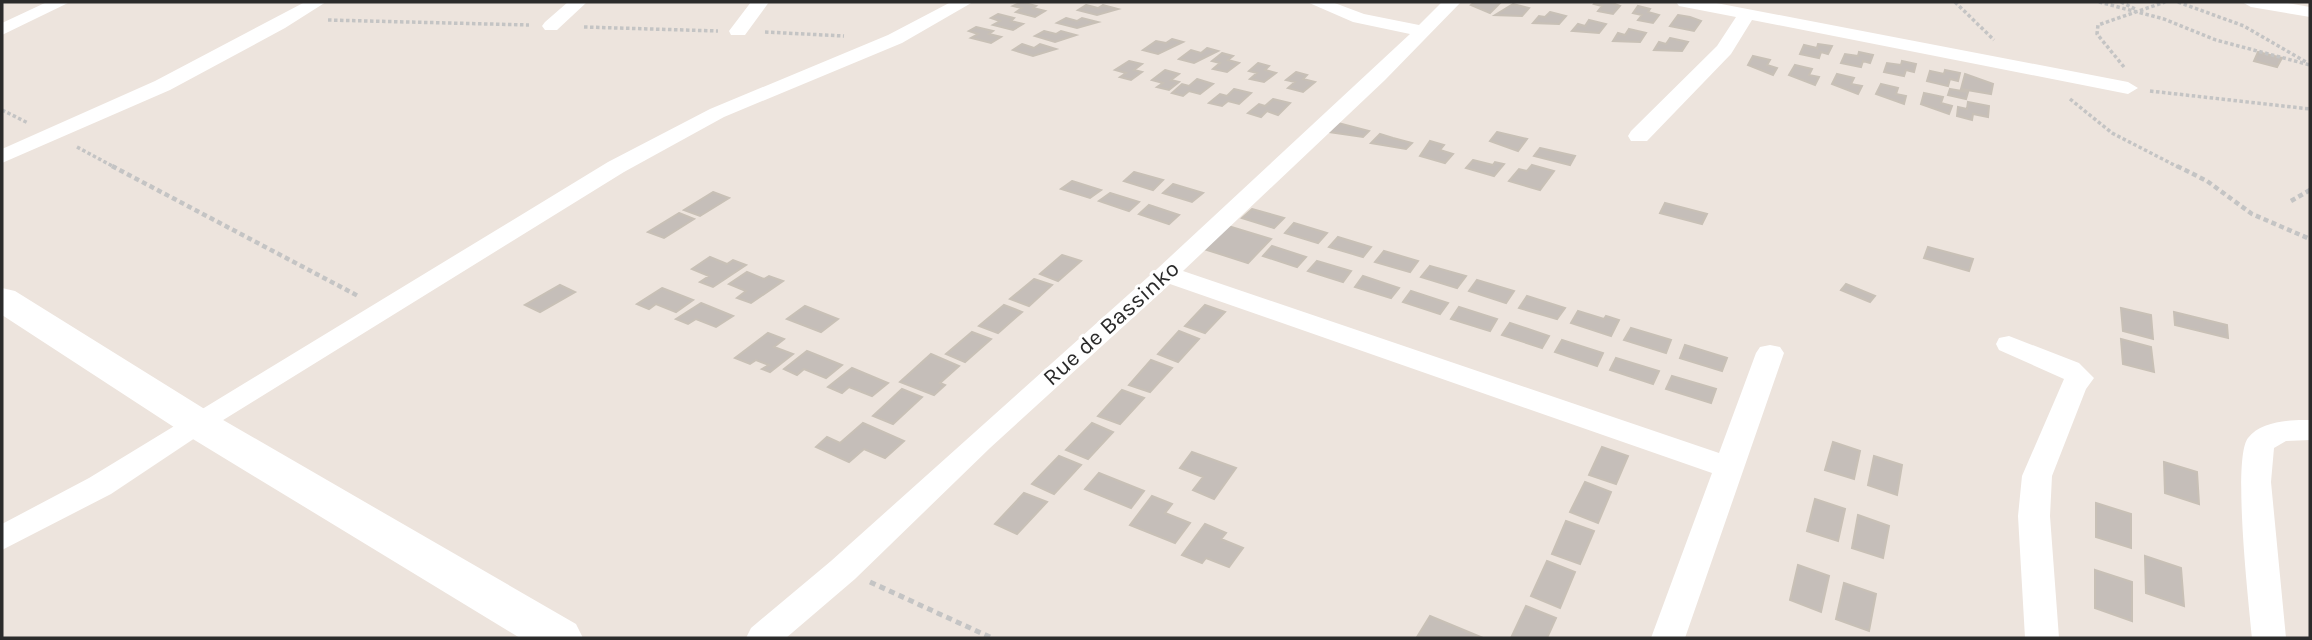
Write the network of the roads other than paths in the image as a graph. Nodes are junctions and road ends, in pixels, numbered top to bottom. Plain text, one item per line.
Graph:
1 (61, 2) edge
2 (317, 2) edge
3 (578, 2) edge
4 (760, 2) edge
5 (964, 2) edge
6 (1317, 2) edge
7 (1452, 2) edge
8 (1685, 2) edge
9 (2251, 2) edge
10 (2310, 12) edge
11 (1747, 15) junction
12 (551, 26) road end
13 (2, 30) edge
14 (738, 31) road end
15 (1423, 31) junction
16 (2135, 89) road end
17 (1639, 136) dead end
18 (2, 157) edge
19 (1166, 274) junction
20 (2, 299) edge
21 (2009, 344) dead end
22 (1770, 354) dead end
23 (197, 423) junction
24 (2310, 430) edge
25 (1727, 467) junction
26 (2, 538) edge
27 (559, 638) edge
28 (764, 638) edge
29 (1668, 638) edge
30 (2042, 638) edge
31 (2269, 638) edge

1 - 13 street
2 - 18 street
3 - 12 street
4 - 14 street
5 - 23 street
6 - 15 street
7 - 15 street, Rue de Bassinko
8 - 11 street
9 - 10 street
11 - 16 street
11 - 17 street
15 - 19 street, Rue de Bassinko
19 - 25 street
19 - 28 street, Rue de Bassinko
20 - 23 street
21 - 30 street
22 - 25 street
23 - 26 street
23 - 27 street
24 - 31 street
25 - 29 street

